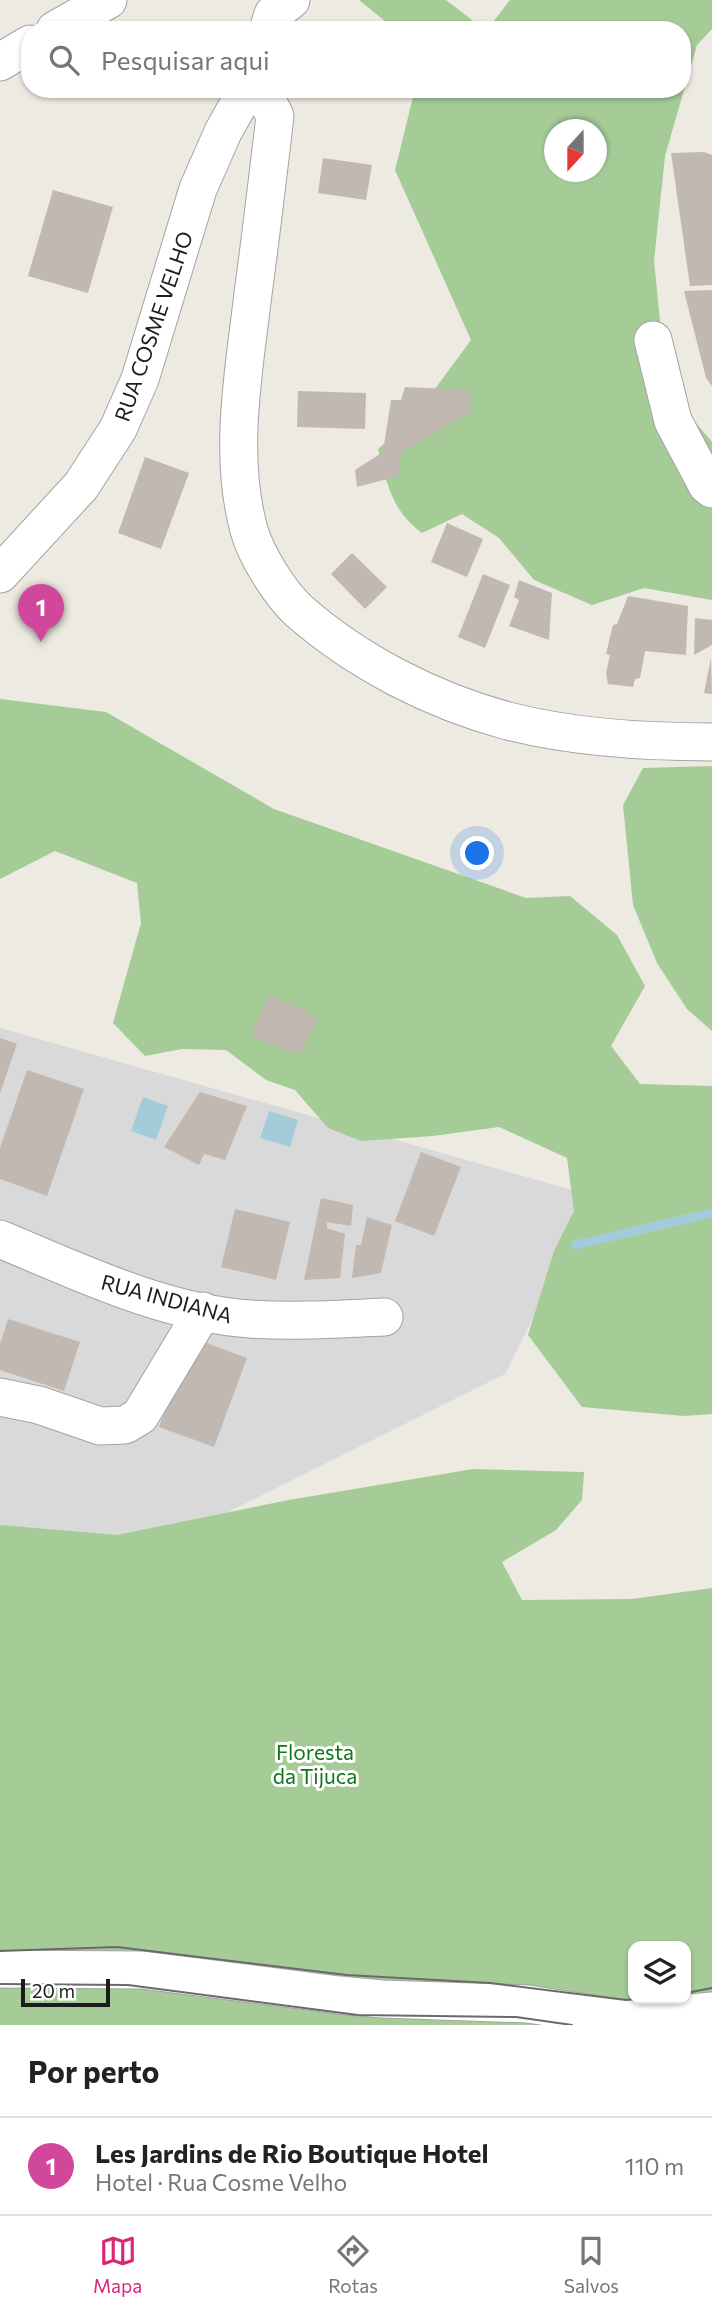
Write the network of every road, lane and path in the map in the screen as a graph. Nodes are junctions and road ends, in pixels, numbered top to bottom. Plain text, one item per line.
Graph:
1 (108, 0) edge
2 (71, 21) edge
3 (21, 49) edge
4 (0, 62) edge
5 (242, 98) edge
6 (266, 98) edge
7 (653, 340) dead end
8 (712, 489) edge
9 (0, 574) edge
10 (712, 742) edge
11 (0, 1239) edge
12 (203, 1311) junction
13 (384, 1317) dead end
14 (0, 1397) edge
15 (0, 1969) edge
16 (712, 2011) edge

1 - 2 street
3 - 4 street
5 - 9 street, RUA COSME VELHO
6 - 10 street
7 - 8 street
11 - 12 street, RUA INDIANA
12 - 13 street, RUA INDIANA
12 - 14 street
15 - 16 street

